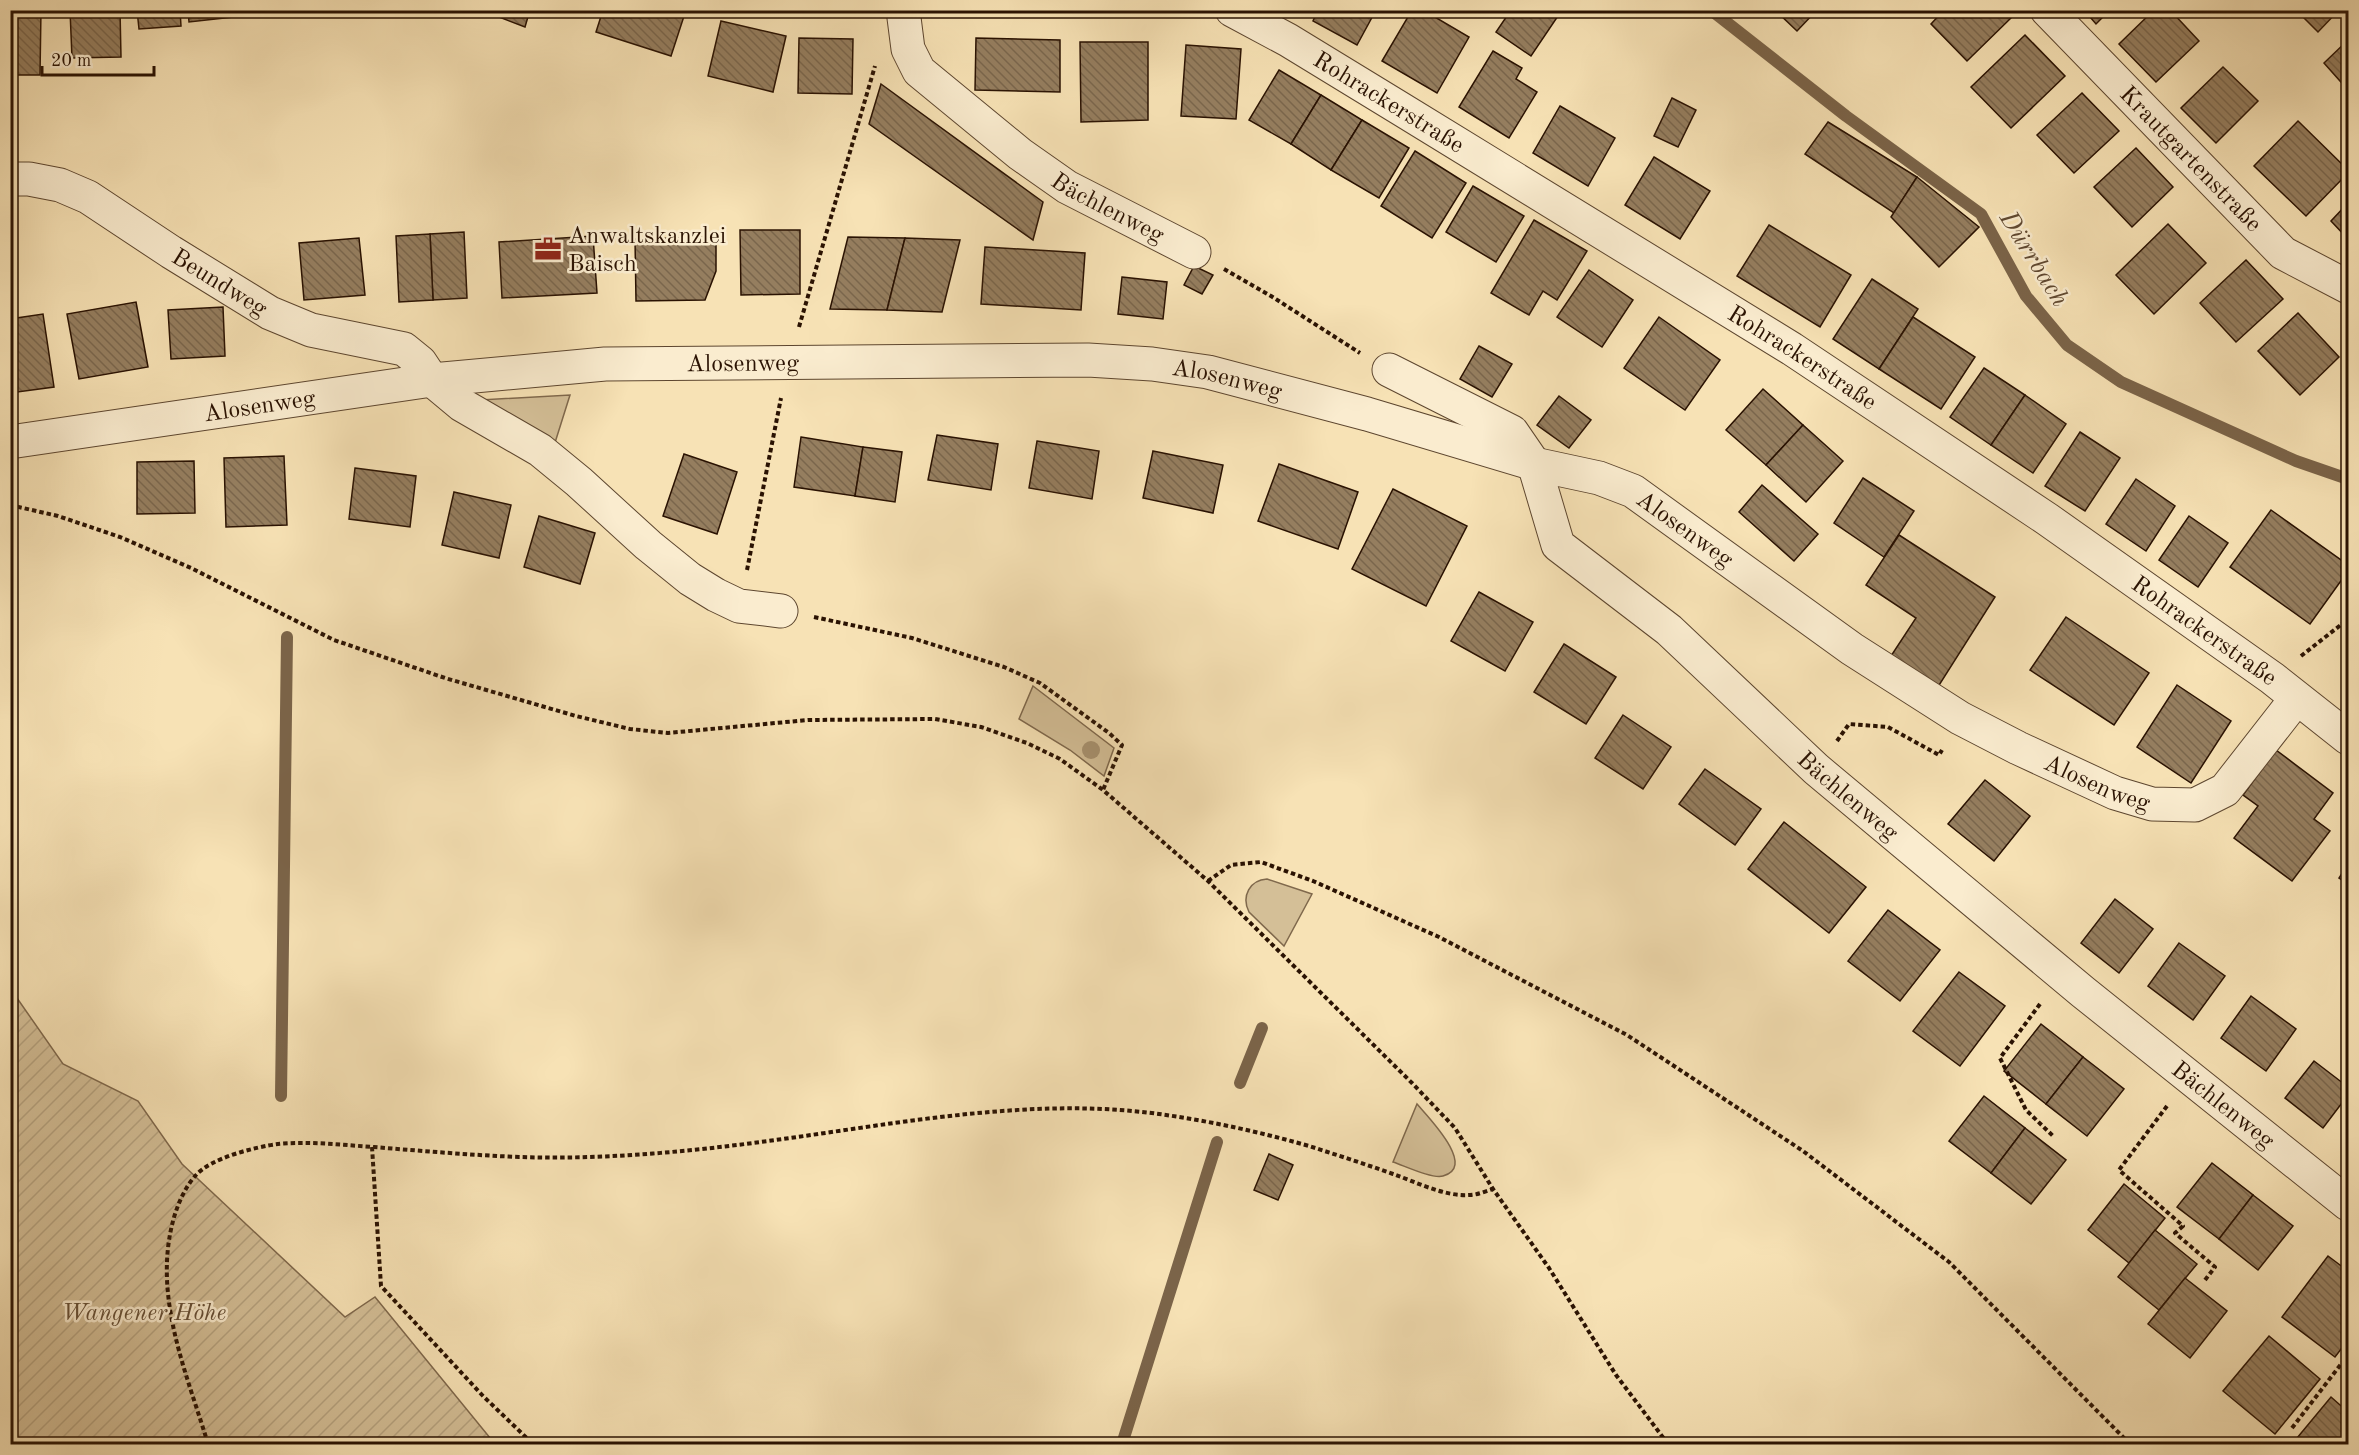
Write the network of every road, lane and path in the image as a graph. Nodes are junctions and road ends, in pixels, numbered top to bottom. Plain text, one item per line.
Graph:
1 (903, 10) edge
2 (1232, 10) edge
3 (2047, 10) edge
4 (878, 58) dead end
5 (10, 179) edge
6 (1194, 252) joint
7 (2349, 287) edge
8 (788, 363) junction
9 (1378, 364) joint
10 (432, 380) junction
11 (10, 442) edge
12 (1534, 464) junction
13 (10, 505) edge
14 (739, 606) junction
15 (781, 610) joint
16 (2349, 615) edge
17 (2272, 678) junction
18 (2296, 699) junction
19 (2349, 738) edge
20 (1832, 748) dead end
21 (1939, 755) dead end
22 (1103, 790) junction
23 (1208, 881) junction
24 (2062, 975) junction
25 (2189, 1077) junction
26 (2053, 1136) dead end
27 (372, 1147) junction
28 (1493, 1189) junction
29 (2349, 1204) edge
30 (2205, 1280) dead end
31 (2349, 1355) edge
32 (2292, 1428) dead end
33 (208, 1444) edge
34 (533, 1444) edge
35 (1668, 1444) edge
36 (2130, 1444) edge

1 - 6 street, Bächlenweg
2 - 17 street, Rohrackerstraße
3 - 7 street, Krautgartenstraße
4 - 8 path
5 - 10 street, Beundweg
6 - 9 path, Bächlenweg
8 - 10 street, Alosenweg
8 - 12 street, Alosenweg
8 - 14 path
9 - 12 street, Bächlenweg
10 - 11 street, Alosenweg
10 - 14 street, Beundweg
12 - 18 street, Alosenweg
12 - 24 street, Bächlenweg
13 - 22 path
14 - 15 street, Beundweg
15 - 22 path
16 - 17 path
17 - 18 street, Rohrackerstraße
18 - 19 street, Rohrackerstraße
20 - 21 path
22 - 23 path
23 - 28 path
23 - 36 path
24 - 25 street, Bächlenweg
24 - 26 path
25 - 29 street, Bächlenweg
25 - 30 path
27 - 28 path
27 - 33 path
27 - 34 path
28 - 35 path
31 - 32 path

